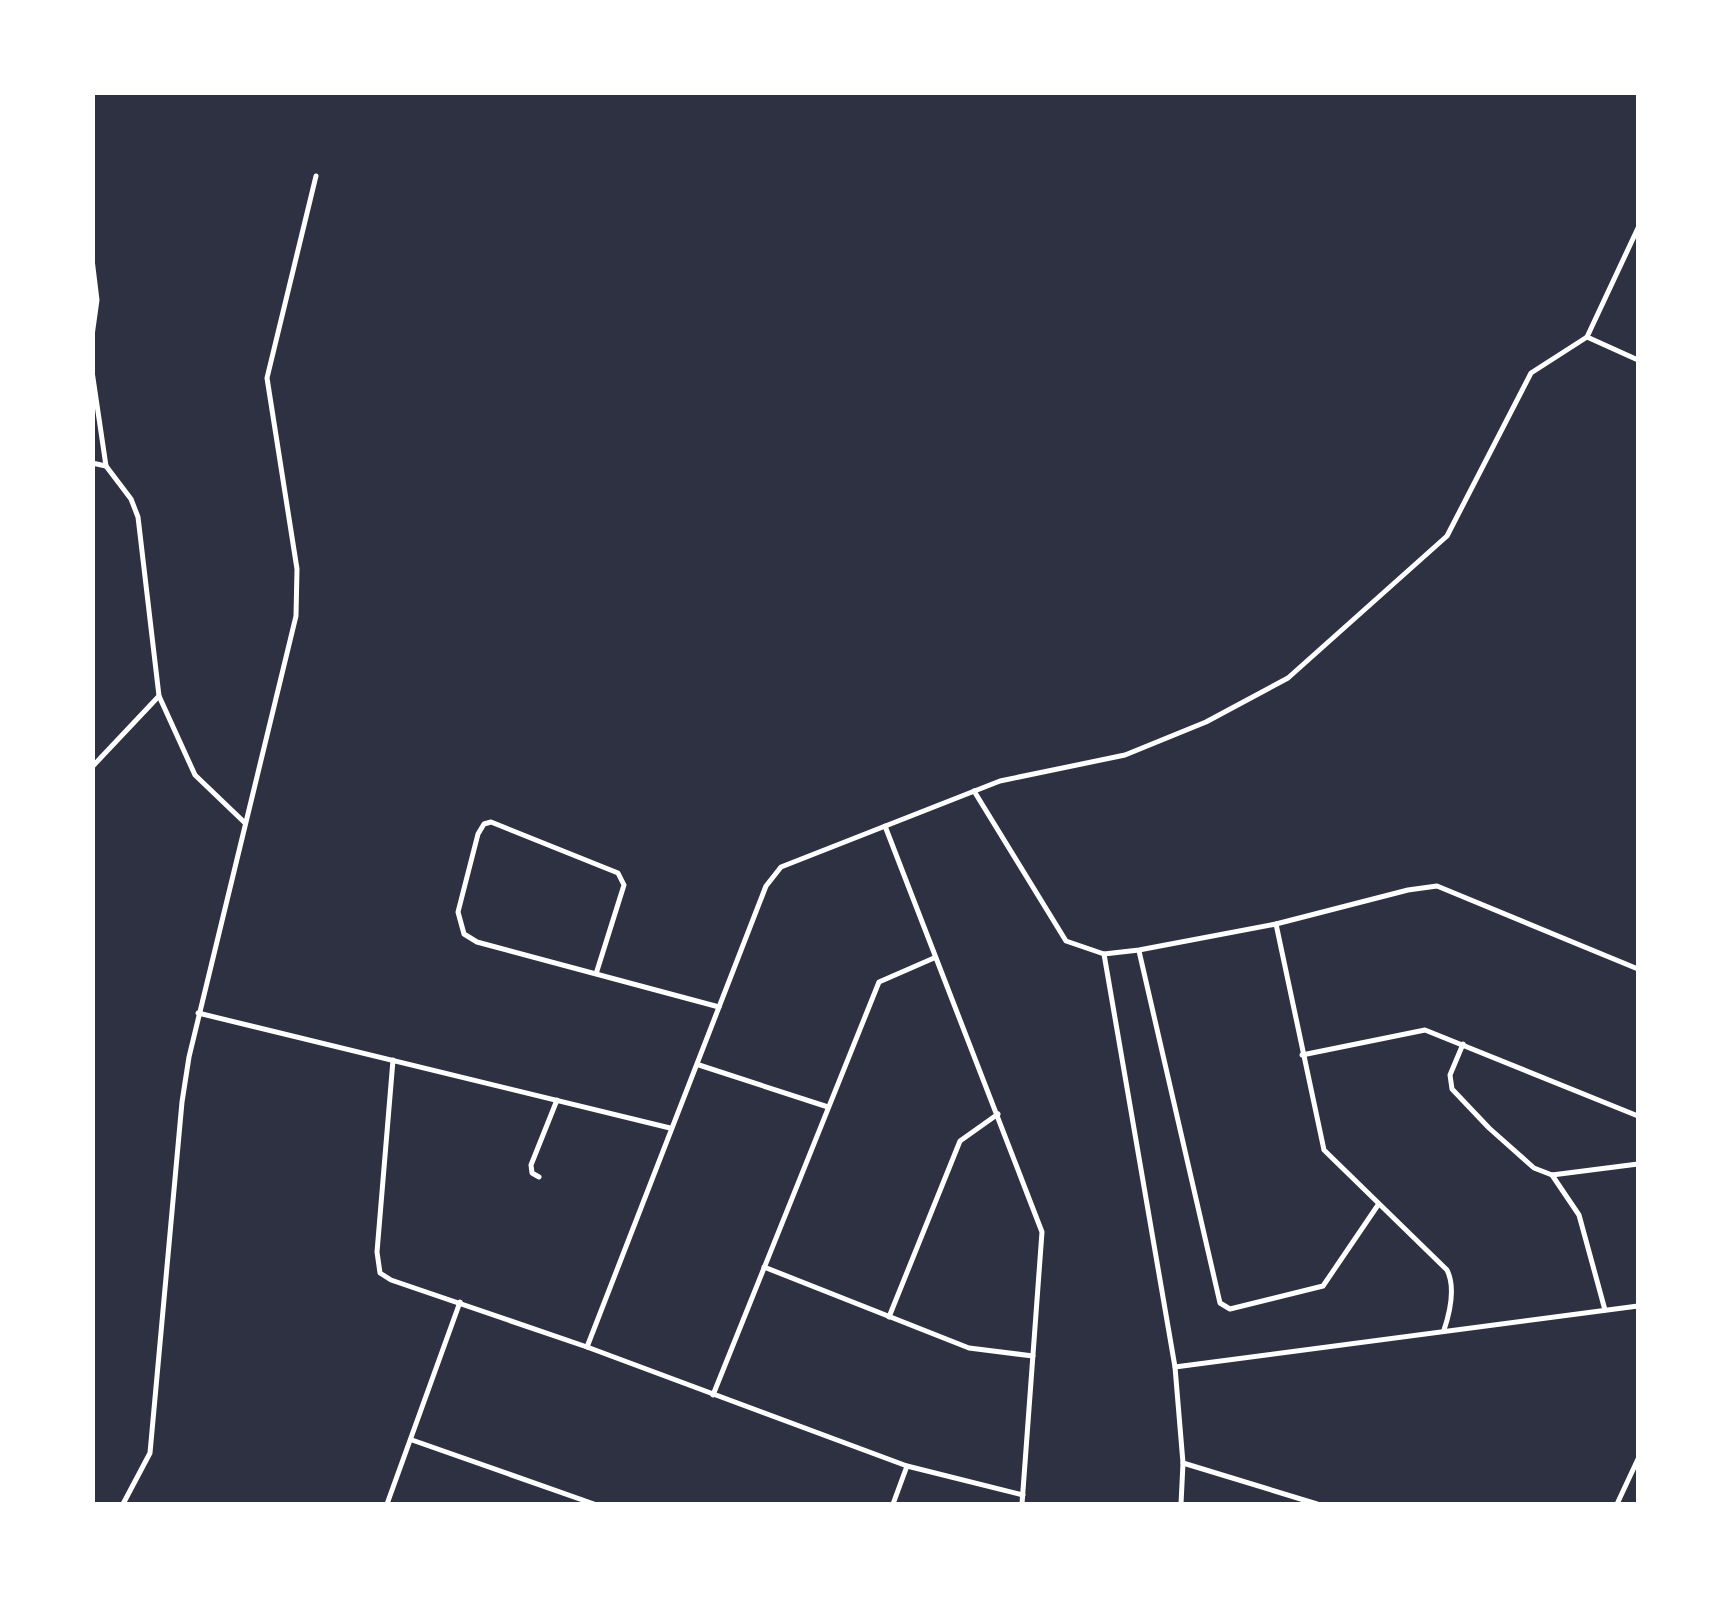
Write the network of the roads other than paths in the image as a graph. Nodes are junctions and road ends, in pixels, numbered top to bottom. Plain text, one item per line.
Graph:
1 (316, 176) dead end
2 (1638, 228) edge
3 (92, 259) edge
4 (92, 336) edge
5 (1587, 338) junction
6 (1638, 360) edge
7 (92, 371) edge
8 (92, 463) edge
9 (106, 466) junction
10 (159, 696) junction
11 (92, 767) edge
12 (974, 791) junction
13 (245, 824) junction
14 (885, 826) junction
15 (1276, 924) junction
16 (1139, 950) junction
17 (1104, 954) junction
18 (934, 958) junction
19 (1638, 969) edge
20 (596, 974) junction
21 (720, 1007) junction
22 (198, 1014) junction
23 (1463, 1044) junction
24 (1302, 1055) junction
25 (394, 1060) junction
26 (700, 1065) junction
27 (557, 1100) junction
28 (828, 1108) junction
29 (998, 1114) junction
30 (1638, 1116) edge
31 (670, 1128) junction
32 (1638, 1164) edge
33 (1552, 1175) junction
34 (539, 1177) dead end
35 (1378, 1205) junction
36 (764, 1268) junction
37 (460, 1302) junction
38 (1638, 1306) edge
39 (1605, 1310) junction
40 (889, 1317) junction
41 (1444, 1330) junction
42 (588, 1348) junction
43 (1033, 1356) junction
44 (1176, 1367) junction
45 (713, 1396) junction
46 (412, 1440) junction
47 (1638, 1459) edge
48 (1183, 1463) junction
49 (906, 1466) junction
50 (1023, 1495) junction
51 (123, 1504) edge
52 (387, 1504) edge
53 (594, 1504) edge
54 (893, 1504) edge
55 (1022, 1504) edge
56 (1180, 1504) edge
57 (1317, 1504) edge
58 (1617, 1504) edge

1 - 13 street
2 - 5 street
3 - 4 street
5 - 6 street
5 - 12 street
7 - 9 street
8 - 9 street
9 - 10 street
10 - 11 street
10 - 13 street
12 - 14 street
12 - 17 street
13 - 22 street
14 - 18 street
14 - 21 street
15 - 16 street
15 - 19 street
15 - 24 street
16 - 17 street
16 - 35 street
17 - 44 street
18 - 28 street
18 - 29 street
20 - 20 street
20 - 21 street
21 - 26 street
22 - 25 street
22 - 51 street
23 - 24 street
23 - 30 street
23 - 33 street
24 - 35 street
25 - 27 street
25 - 37 street
26 - 28 street
26 - 31 street
27 - 31 street
27 - 34 street
28 - 36 street
29 - 40 street
29 - 43 street
31 - 42 street
32 - 33 street
33 - 39 street
35 - 41 street
36 - 40 street
36 - 45 street
37 - 42 street
37 - 46 street
38 - 39 street
39 - 41 street
40 - 43 street
41 - 44 street
42 - 45 street
43 - 50 street
44 - 48 street
45 - 49 street
46 - 52 street
46 - 53 street
47 - 58 street
48 - 56 street
48 - 57 street
49 - 50 street
49 - 54 street
50 - 55 street

